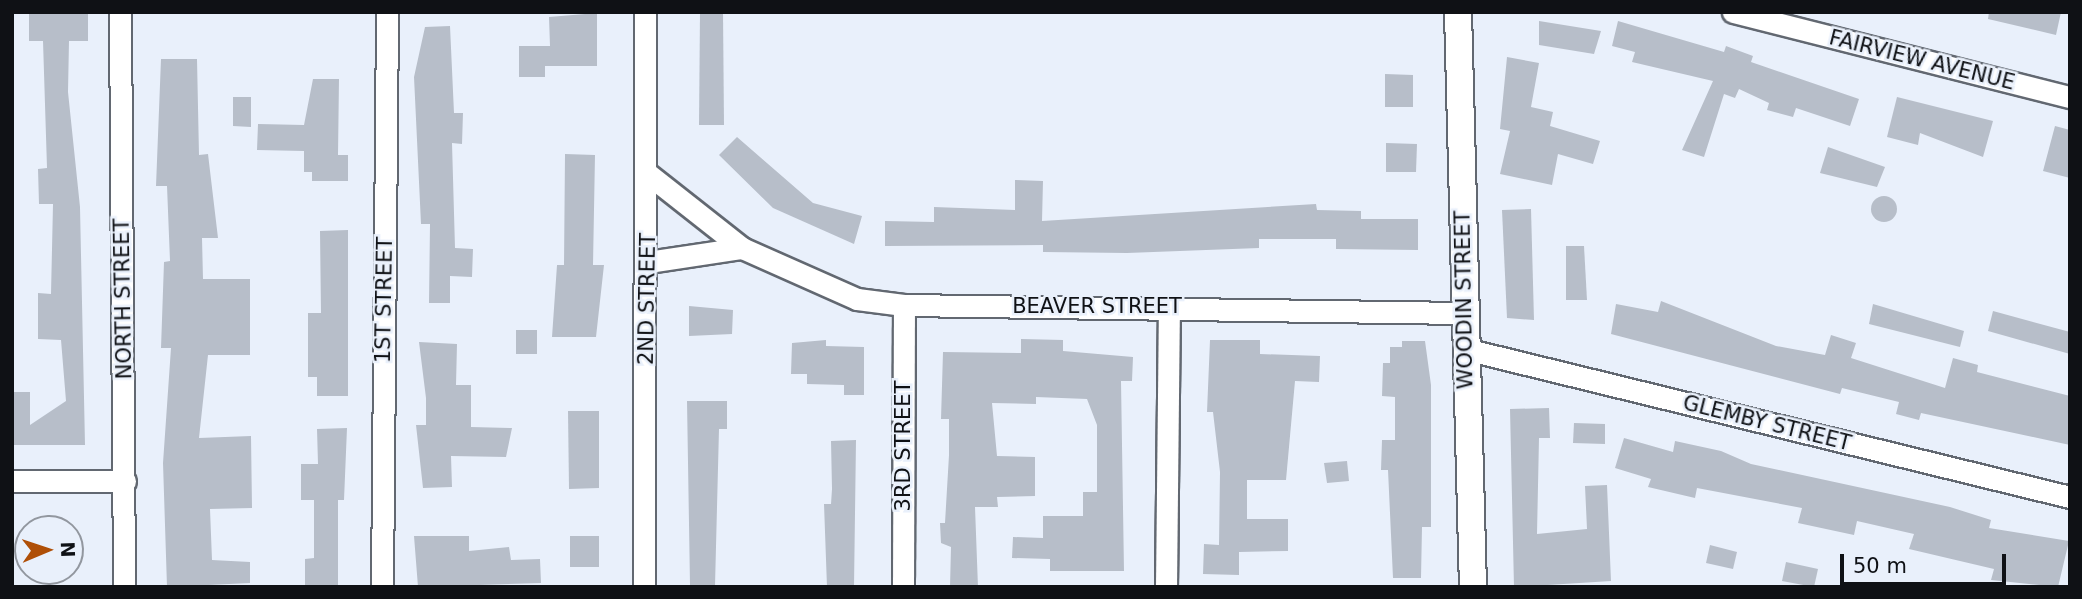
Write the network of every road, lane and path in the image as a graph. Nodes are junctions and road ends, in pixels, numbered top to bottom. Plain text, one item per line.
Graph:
1 (120, 12) edge
2 (387, 12) edge
3 (645, 12) edge
4 (1458, 12) edge
5 (1733, 12) edge
6 (2070, 97) edge
7 (648, 174) junction
8 (741, 248) junction
9 (648, 262) junction
10 (904, 305) junction
11 (1168, 307) junction
12 (1465, 313) junction
13 (1465, 349) junction
14 (12, 481) edge
15 (125, 481) junction
16 (2070, 497) edge
17 (124, 587) edge
18 (382, 587) edge
19 (645, 587) edge
20 (903, 587) edge
21 (1166, 587) edge
22 (1473, 587) edge

1 - 15 street, NORTH STREET
2 - 18 street, 1ST STREET
3 - 7 street, 2ND STREET
4 - 12 main road, WOODIN STREET
5 - 6 street, FAIRVIEW AVENUE
7 - 8 street, BEAVER STREET
7 - 9 street, 2ND STREET
8 - 9 street
8 - 10 street, BEAVER STREET
9 - 19 street, 2ND STREET
10 - 11 street, BEAVER STREET
10 - 20 street, 3RD STREET
11 - 12 street, BEAVER STREET
11 - 21 street
12 - 13 main road, WOODIN STREET
13 - 16 street, GLEMBY STREET
13 - 22 main road, WOODIN STREET
14 - 15 street
15 - 17 street, NORTH STREET

